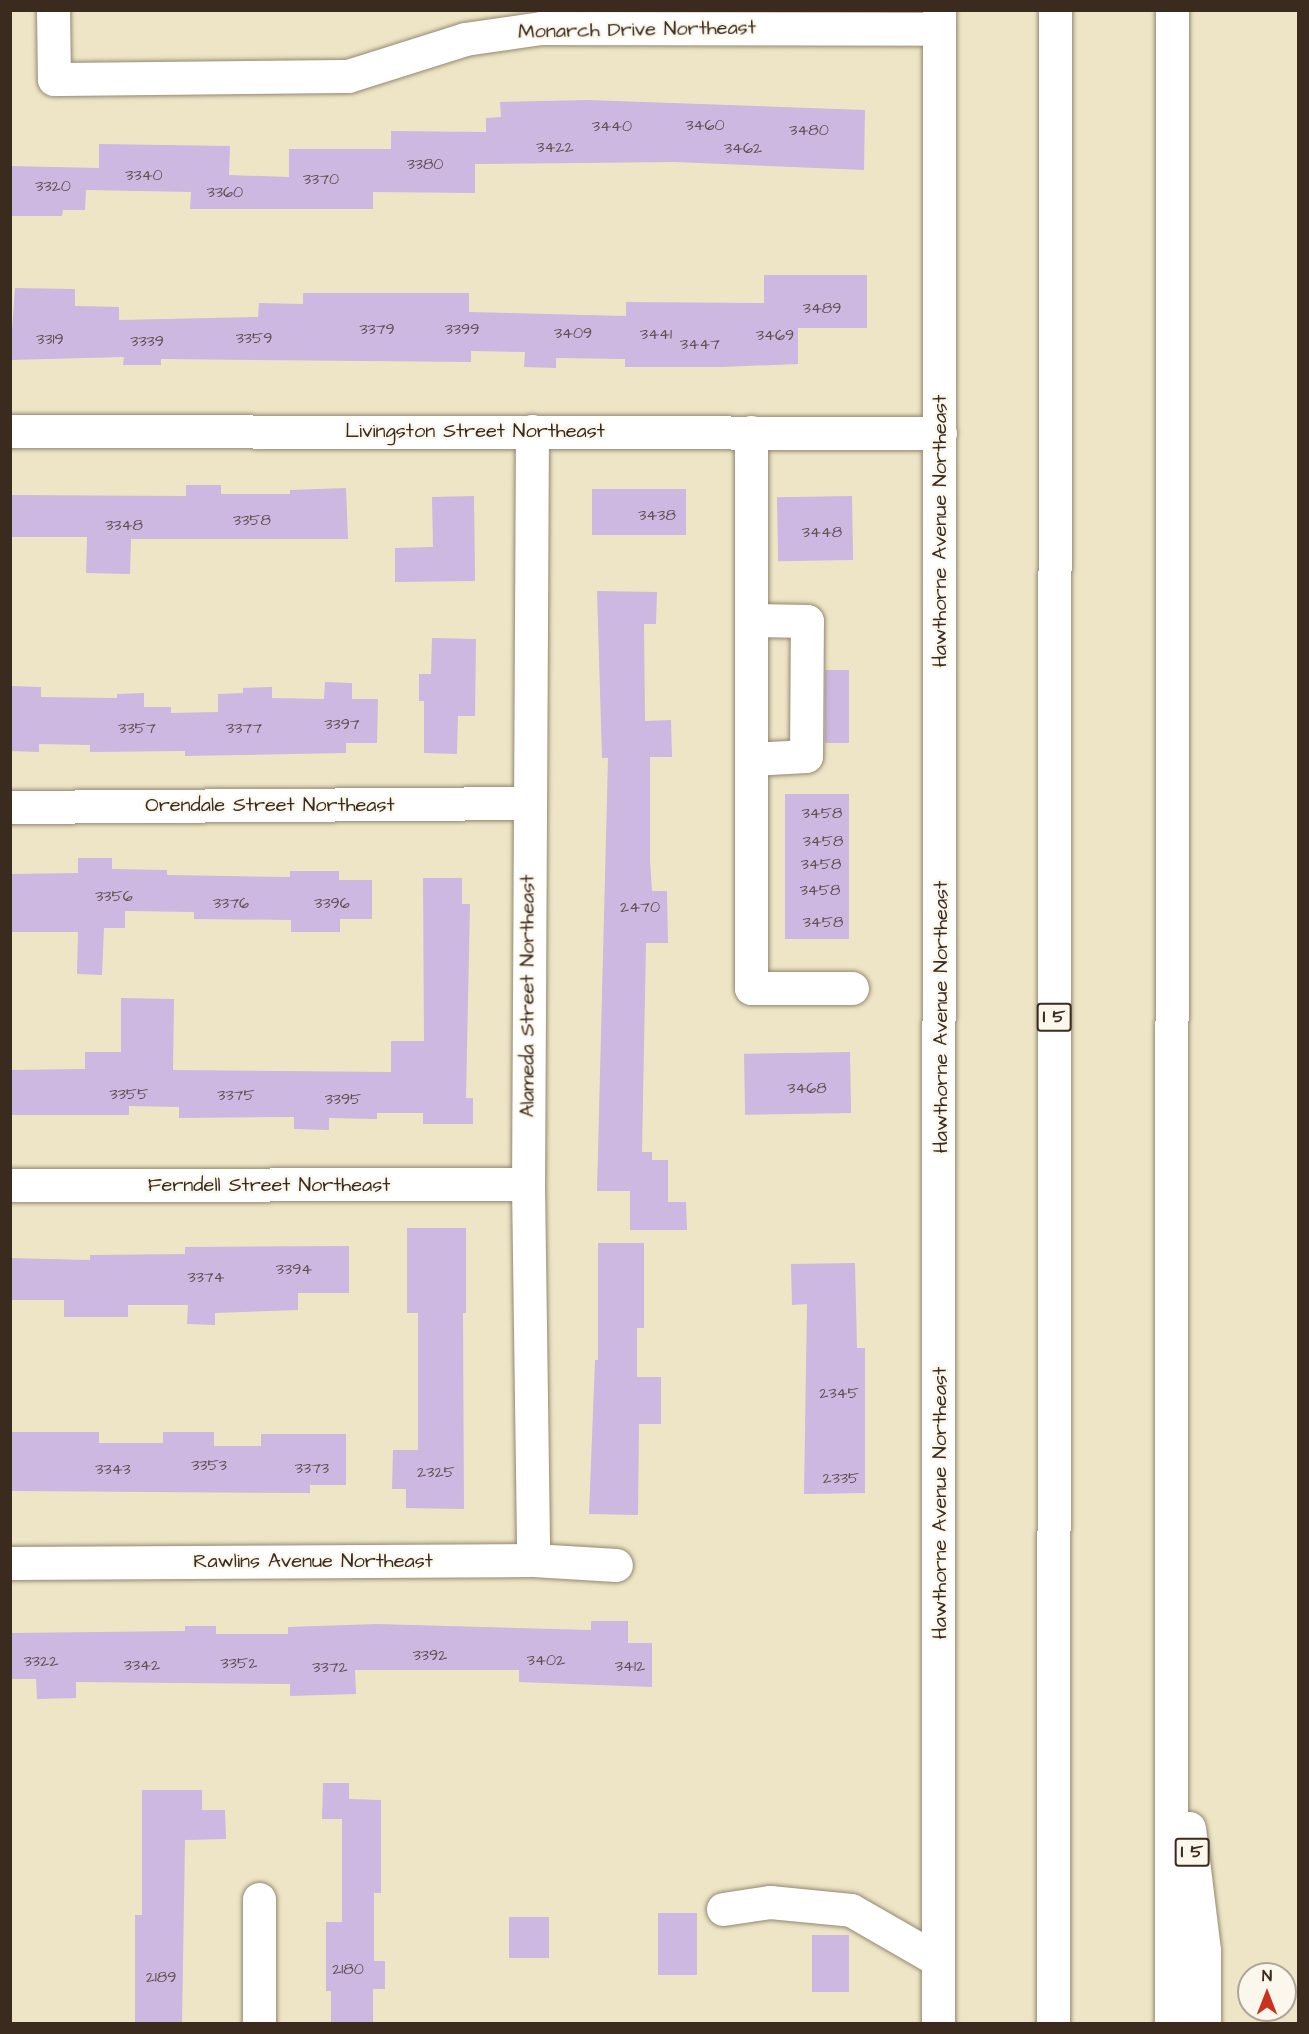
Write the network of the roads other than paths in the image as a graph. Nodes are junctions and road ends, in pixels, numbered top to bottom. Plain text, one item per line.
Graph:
1 (53, 10) edge
2 (1055, 10) edge
3 (1172, 10) edge
4 (939, 20) edge
5 (10, 431) edge
6 (532, 431) junction
7 (751, 432) junction
8 (940, 433) junction
9 (754, 620) junction
10 (752, 759) junction
11 (529, 803) junction
12 (10, 807) edge
13 (852, 988) dead end
14 (528, 1184) junction
15 (10, 1185) edge
16 (533, 1560) junction
17 (10, 1563) edge
18 (616, 1565) dead end
19 (1172, 1680) junction
20 (260, 1899) dead end
21 (723, 1909) dead end
22 (938, 1960) junction
23 (259, 2024) edge
24 (938, 2024) edge
25 (1053, 2024) edge
26 (1171, 2024) edge
27 (1204, 2024) edge

1 - 4 main road, Monarch Drive Northeast
2 - 25 main road, I 5
3 - 19 main road, I 5
4 - 8 main road, Hawthorne Avenue Northeast
5 - 6 main road, Livingston Street Northeast
6 - 7 main road, Livingston Street Northeast
6 - 11 main road, Alameda Street Northeast
7 - 8 main road, Livingston Street Northeast
7 - 9 main road
8 - 22 main road, Hawthorne Avenue Northeast
9 - 10 main road
9 - 10 main road
10 - 13 main road
11 - 12 main road, Orendale Street Northeast
11 - 14 main road, Alameda Street Northeast
14 - 15 main road, Ferndell Street Northeast
14 - 16 main road, Alameda Street Northeast
16 - 17 main road, Rawlins Avenue Northeast
16 - 18 main road, Rawlins Avenue Northeast
19 - 26 main road, I 5
19 - 27 main road, I 5
20 - 23 main road
21 - 22 main road
22 - 24 main road, Hawthorne Avenue Northeast

